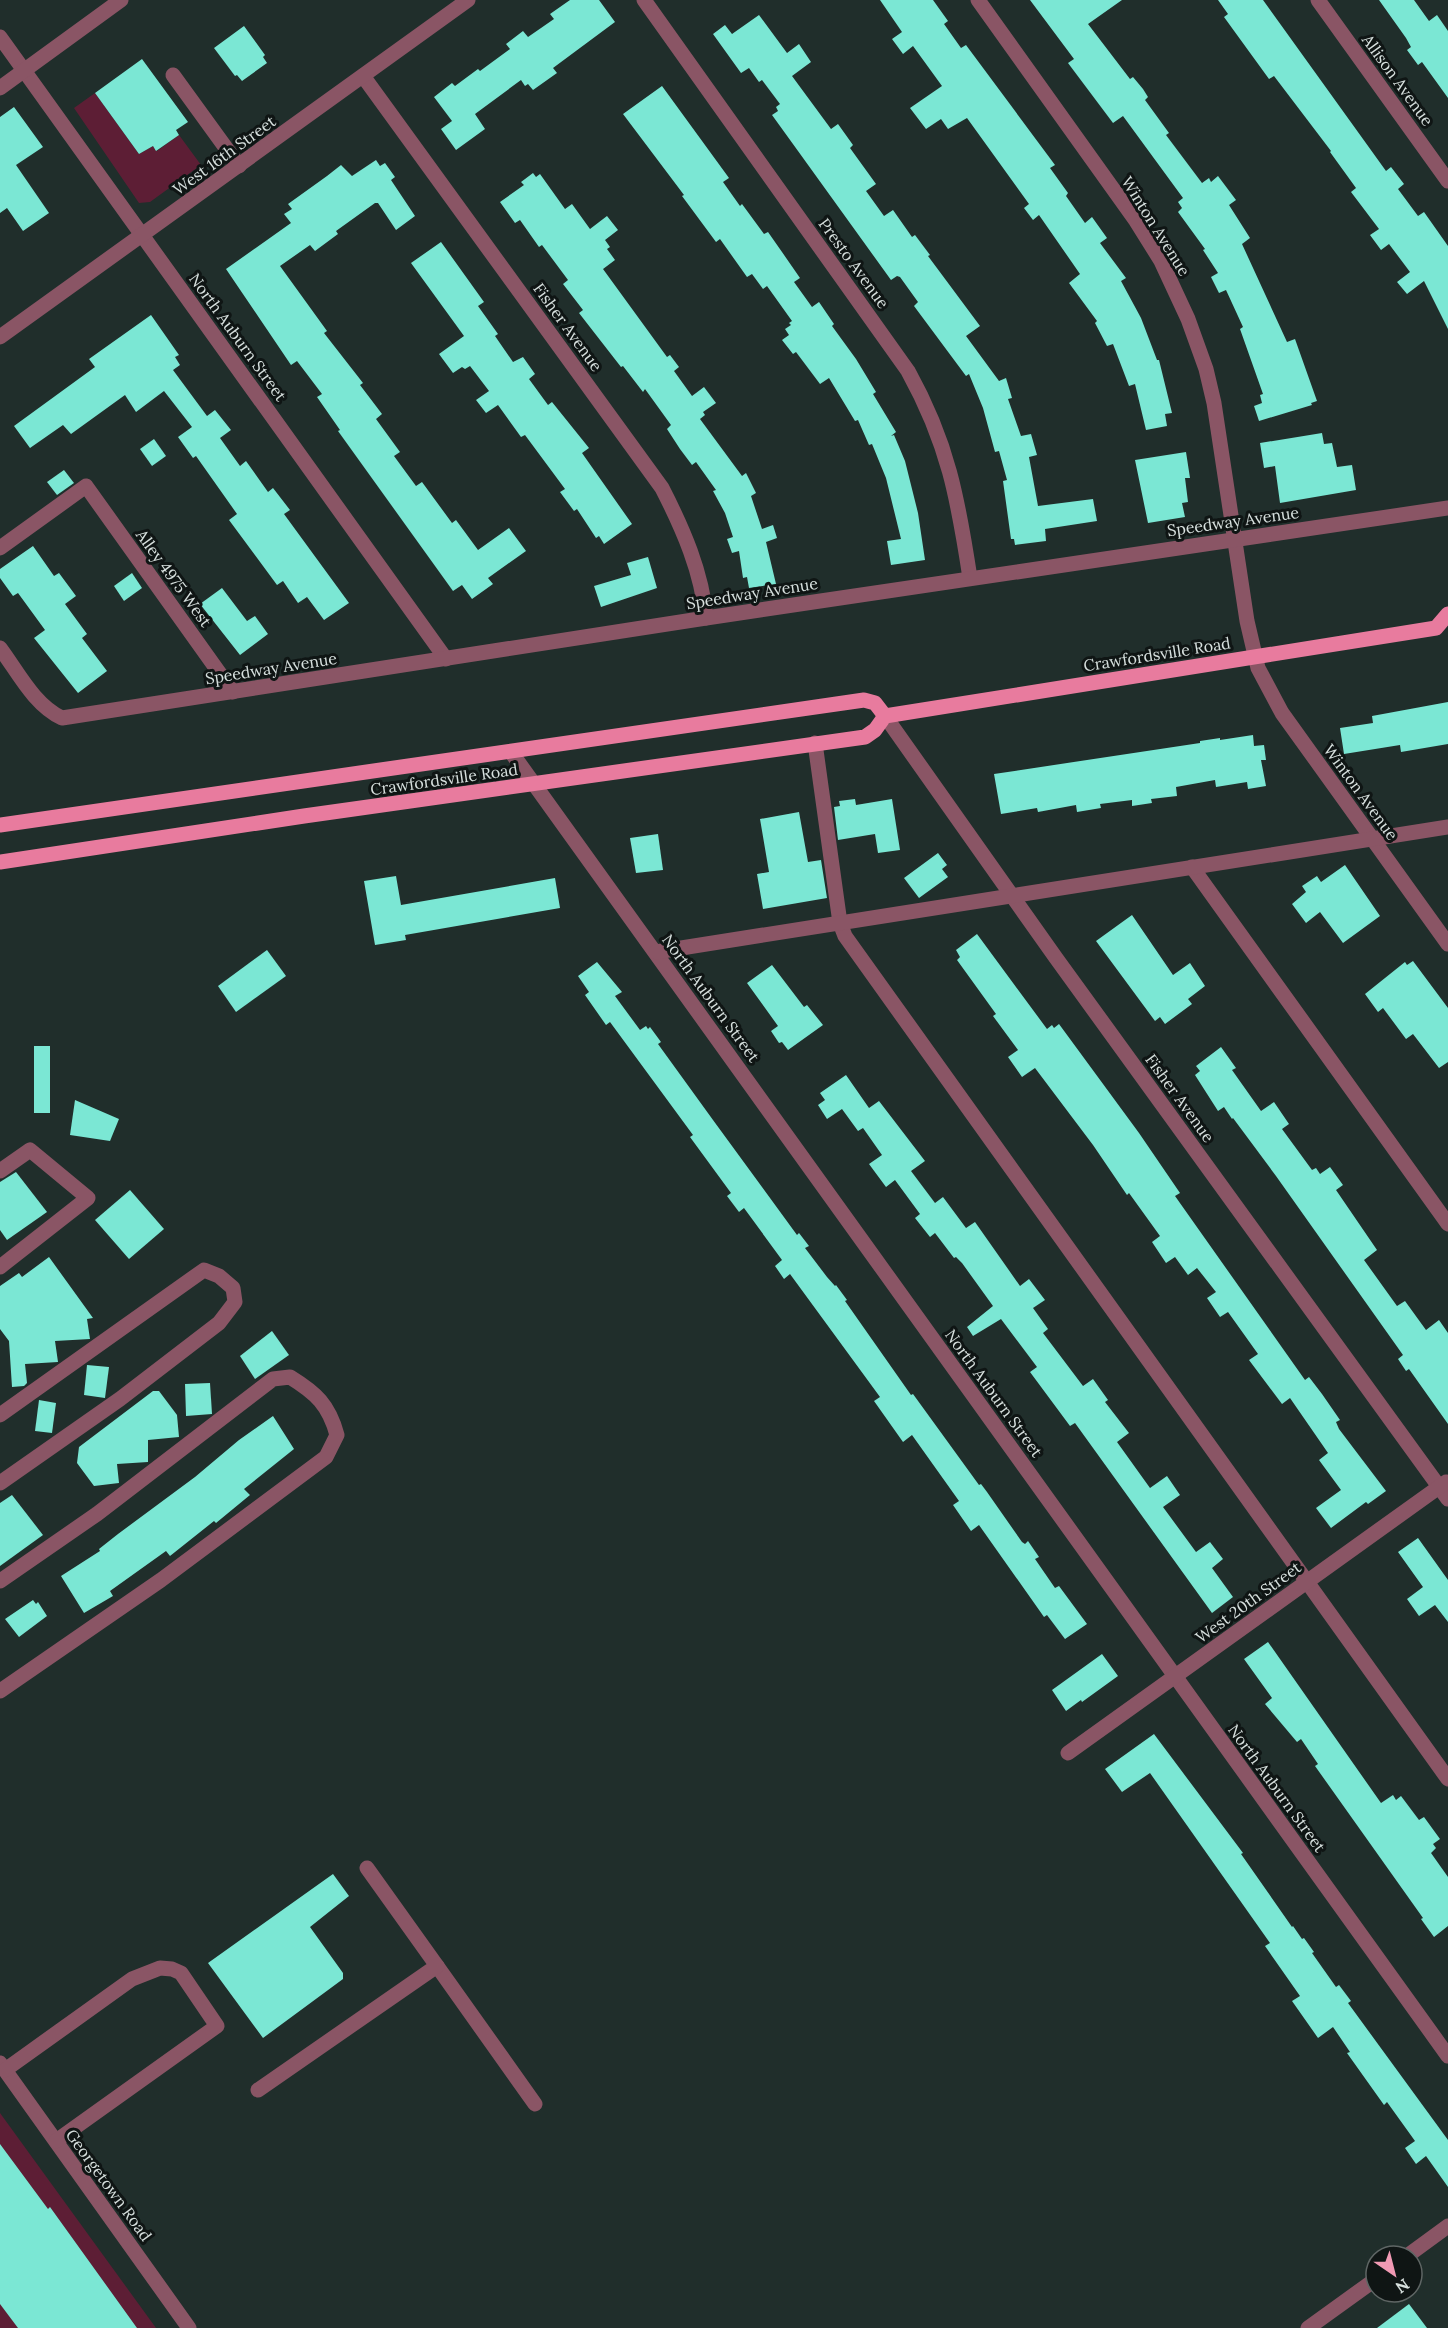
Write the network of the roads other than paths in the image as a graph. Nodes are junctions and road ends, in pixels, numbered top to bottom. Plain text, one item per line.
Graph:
1 (121, 0) edge
2 (468, 0) edge
3 (644, 0) edge
4 (978, 0) edge
5 (1318, 0) edge
6 (0, 37) edge
7 (24, 71) junction
8 (173, 75) dead end
9 (363, 76) junction
10 (0, 88) edge
11 (238, 166) junction
12 (1448, 181) edge
13 (143, 236) junction
14 (0, 337) edge
15 (1448, 507) edge
16 (1236, 539) junction
17 (0, 548) edge
18 (970, 578) junction
19 (1448, 614) edge
20 (706, 618) junction
21 (1442, 632) edge
22 (0, 648) edge
23 (1254, 656) junction
24 (446, 659) junction
25 (233, 692) junction
26 (885, 716) junction
27 (815, 743) junction
28 (511, 752) junction
29 (536, 784) junction
30 (0, 825) edge
31 (1448, 827) edge
32 (1372, 838) junction
33 (0, 862) edge
34 (1192, 867) junction
35 (1012, 896) junction
36 (840, 923) junction
37 (1448, 944) edge
38 (656, 952) junction
39 (0, 1171) edge
40 (1448, 1224) edge
41 (0, 1267) edge
42 (0, 1415) edge
43 (0, 1483) edge
44 (1445, 1489) edge
45 (0, 1581) edge
46 (1306, 1582) junction
47 (1175, 1676) junction
48 (0, 1692) edge
49 (1068, 1753) dead end
50 (1448, 1779) edge
51 (367, 1868) dead end
52 (437, 1966) junction
53 (1448, 2056) edge
54 (2, 2067) edge
55 (258, 2090) dead end
56 (535, 2104) dead end
57 (56, 2141) junction
58 (1448, 2226) edge
59 (1423, 2244) edge
60 (1364, 2289) edge
61 (1318, 2325) edge
62 (189, 2328) edge

1 - 7 street
2 - 9 street, West 16th Street
3 - 18 street, Presto Avenue
4 - 16 street, Winton Avenue
5 - 12 street, Allison Avenue
6 - 7 street, North Auburn Street
7 - 10 street
7 - 13 street, North Auburn Street
8 - 11 street
9 - 11 street, West 16th Street
9 - 20 street, Fisher Avenue
11 - 13 street, West 16th Street
13 - 14 street, West 16th Street
13 - 24 street, North Auburn Street
15 - 16 street, Speedway Avenue
16 - 18 street, Speedway Avenue
16 - 23 street, Winton Avenue
17 - 25 street, Alley 4975 West
18 - 20 street, Speedway Avenue
19 - 21 main road, Crawfordsville Road
20 - 24 street, Speedway Avenue
21 - 23 main road, Crawfordsville Road
22 - 25 street, Speedway Avenue
23 - 26 main road, Crawfordsville Road
23 - 32 street, Winton Avenue
24 - 25 street, Speedway Avenue
26 - 27 main road, Crawfordsville Road
26 - 28 main road, Crawfordsville Road
26 - 35 street, Fisher Avenue
27 - 29 main road, Crawfordsville Road
27 - 36 street
28 - 29 street, North Auburn Street
28 - 30 main road, Crawfordsville Road
29 - 33 main road, Crawfordsville Road
29 - 38 street, North Auburn Street
31 - 32 street
32 - 34 street
32 - 37 street, Winton Avenue
34 - 35 street
34 - 40 street
35 - 36 street
35 - 44 street, Fisher Avenue
36 - 38 street
36 - 46 street
38 - 47 street, North Auburn Street
39 - 41 street
42 - 43 street
44 - 46 street, West 20th Street
45 - 48 street
46 - 47 street, West 20th Street
46 - 50 street
47 - 49 street, West 20th Street
47 - 53 street, North Auburn Street
51 - 52 street
52 - 55 street
52 - 56 street
54 - 57 street, Georgetown Road
54 - 57 street
57 - 62 street, Georgetown Road
58 - 59 street
60 - 61 street

